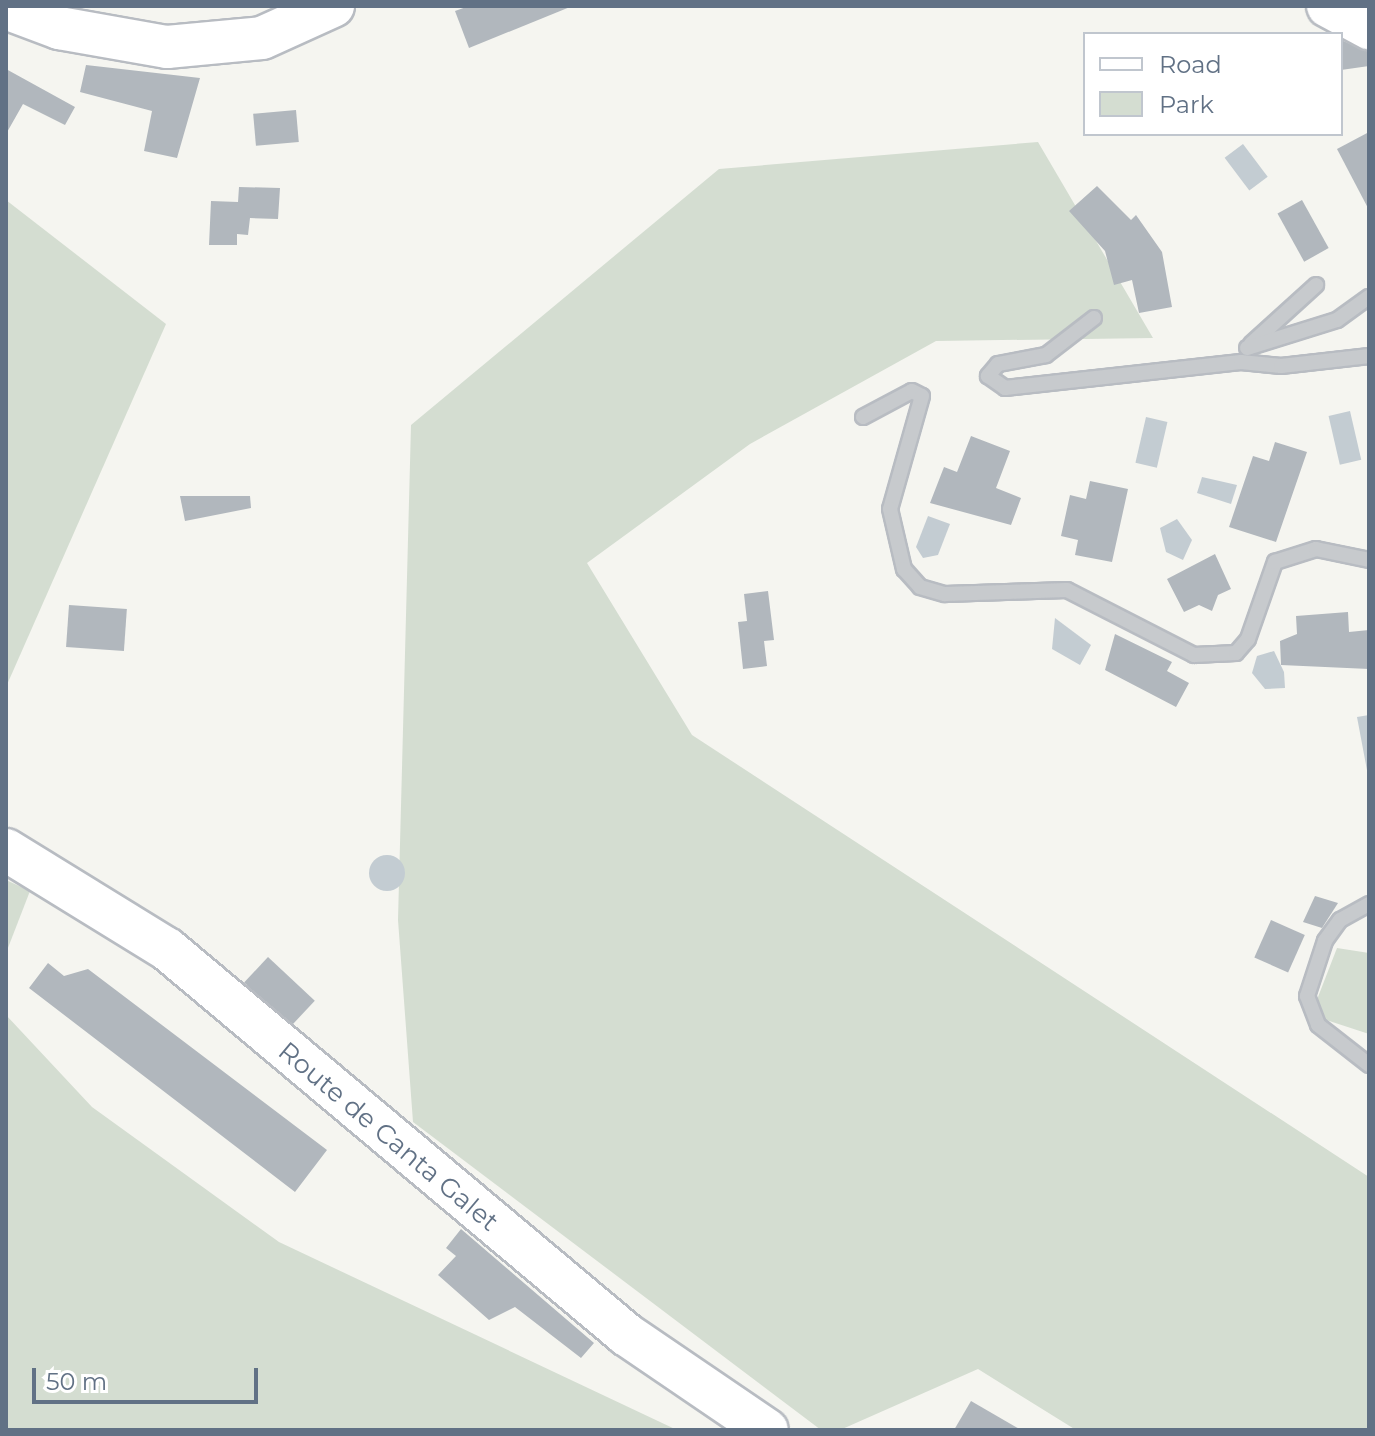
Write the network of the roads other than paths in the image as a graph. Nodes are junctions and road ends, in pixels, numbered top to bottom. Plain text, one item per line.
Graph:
1 (333, 6) edge
2 (1328, 6) edge
3 (6, 8) edge
4 (1369, 28) edge
5 (1316, 285) dead end
6 (1369, 297) edge
7 (1094, 318) dead end
8 (1244, 355) junction
9 (1369, 356) edge
10 (863, 417) dead end
11 (1369, 560) edge
12 (6, 850) edge
13 (1369, 904) edge
14 (1369, 1065) edge
15 (767, 1430) edge

1 - 3 main road
2 - 4 main road
5 - 8 lane
6 - 8 lane
7 - 8 lane
8 - 9 lane
10 - 11 lane
12 - 15 main road, Route de Canta Galet
13 - 14 lane

